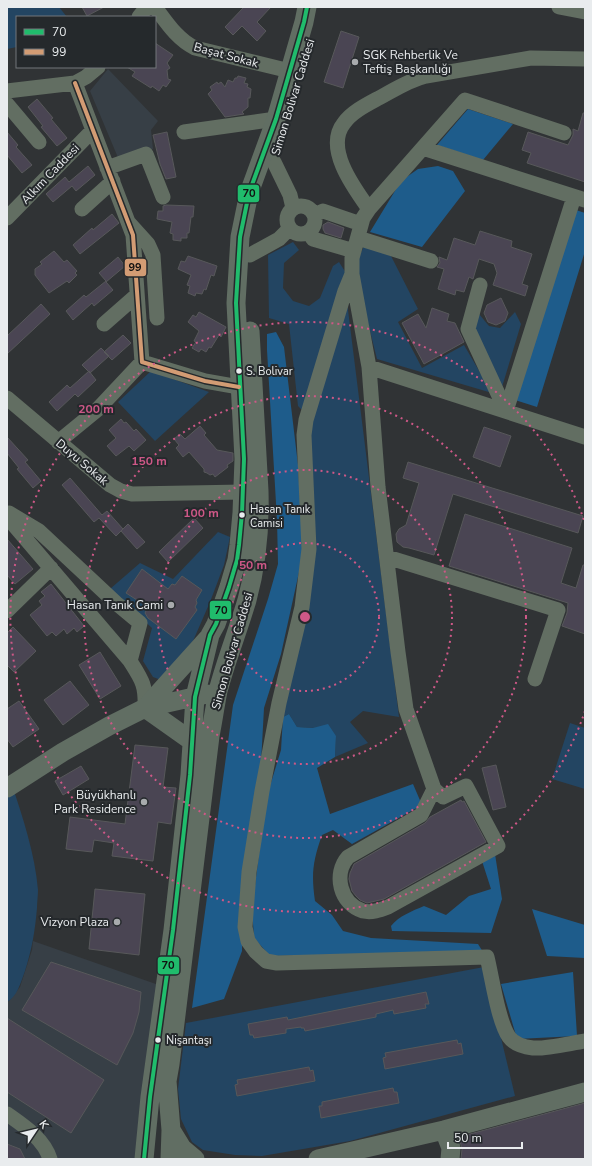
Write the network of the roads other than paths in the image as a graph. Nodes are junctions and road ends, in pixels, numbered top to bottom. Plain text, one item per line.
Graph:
1 (147, 7) edge
2 (155, 7) edge
3 (308, 7) edge
4 (319, 7) edge
5 (559, 7) edge
6 (585, 12) edge
7 (139, 16) edge
8 (585, 60) edge
9 (97, 68) edge
10 (290, 72) junction
11 (75, 83) junction
12 (7, 91) edge
13 (7, 104) edge
14 (276, 118) junction
15 (93, 130) junction
16 (184, 132) dead end
17 (564, 133) dead end
18 (39, 142) dead end
19 (423, 148) junction
20 (274, 162) junction
21 (110, 174) junction
22 (163, 197) dead end
23 (580, 199) edge
24 (293, 208) junction
25 (369, 209) junction
26 (82, 210) dead end
27 (314, 215) junction
28 (7, 218) edge
29 (128, 222) junction
30 (289, 229) junction
31 (309, 232) junction
32 (358, 238) junction
33 (250, 255) junction
34 (432, 261) dead end
35 (352, 274) junction
36 (480, 285) dead end
37 (137, 295) junction
38 (157, 318) dead end
39 (104, 324) dead end
40 (142, 362) junction
41 (369, 367) junction
42 (239, 387) junction
43 (7, 398) edge
44 (506, 412) junction
45 (585, 437) edge
46 (58, 442) junction
47 (243, 492) junction
48 (7, 512) edge
49 (7, 517) edge
50 (386, 557) junction
51 (51, 568) junction
52 (7, 611) edge
53 (210, 635) junction
54 (130, 661) junction
55 (535, 679) dead end
56 (218, 691) junction
57 (195, 697) junction
58 (145, 708) junction
59 (193, 742) junction
60 (9, 784) edge
61 (434, 789) junction
62 (585, 1041) edge
63 (585, 1092) edge
64 (7, 1114) edge
65 (171, 1130) junction
66 (444, 1130) junction
67 (50, 1159) edge
68 (144, 1159) edge
69 (170, 1159) edge
70 (195, 1159) edge
71 (318, 1159) edge
72 (450, 1159) edge

1 - 7 street
2 - 10 street, Başat Sokak
3 - 10 main road, Simon Bolivar Caddesi
4 - 20 main road, Simon Bolivar Caddesi
5 - 6 street
8 - 25 street
9 - 11 street
10 - 14 main road, Simon Bolivar Caddesi
11 - 12 street
11 - 15 street
13 - 18 street
14 - 16 street
14 - 42 main road, Simon Bolivar Caddesi
15 - 21 street
15 - 28 street, Alkım Caddesi
17 - 19 street
19 - 23 street
19 - 25 street
20 - 24 street
20 - 33 main road, Simon Bolivar Caddesi
21 - 22 street
21 - 26 street
21 - 29 street
23 - 44 street
24 - 27 street
24 - 30 street
25 - 32 street
27 - 31 street
27 - 32 street
29 - 37 street
29 - 38 street
30 - 31 street
30 - 33 street
31 - 32 street
32 - 34 street
32 - 35 street
33 - 56 main road, Simon Bolivar Caddesi
35 - 41 street
35 - 62 street
36 - 44 street
37 - 39 street
37 - 40 street
40 - 42 street
40 - 46 street
41 - 44 street
41 - 50 street
42 - 47 main road, Simon Bolivar Caddesi
43 - 46 street, Duyu Sokak
44 - 45 street
46 - 47 street, Duyu Sokak
47 - 53 main road, Simon Bolivar Caddesi
48 - 54 street
49 - 51 street
50 - 55 street
50 - 61 street
51 - 52 street
51 - 54 street
53 - 57 main road, Simon Bolivar Caddesi
53 - 58 main road
54 - 58 street
56 - 57 main road
56 - 65 main road, Simon Bolivar Caddesi
57 - 58 main road
57 - 59 main road, Simon Bolivar Caddesi
58 - 59 main road
58 - 60 main road
59 - 68 main road, Simon Bolivar Caddesi
61 - 61 street
63 - 66 main road
64 - 67 street
65 - 69 main road, Simon Bolivar Caddesi
65 - 70 main road
66 - 71 main road
66 - 72 main road

